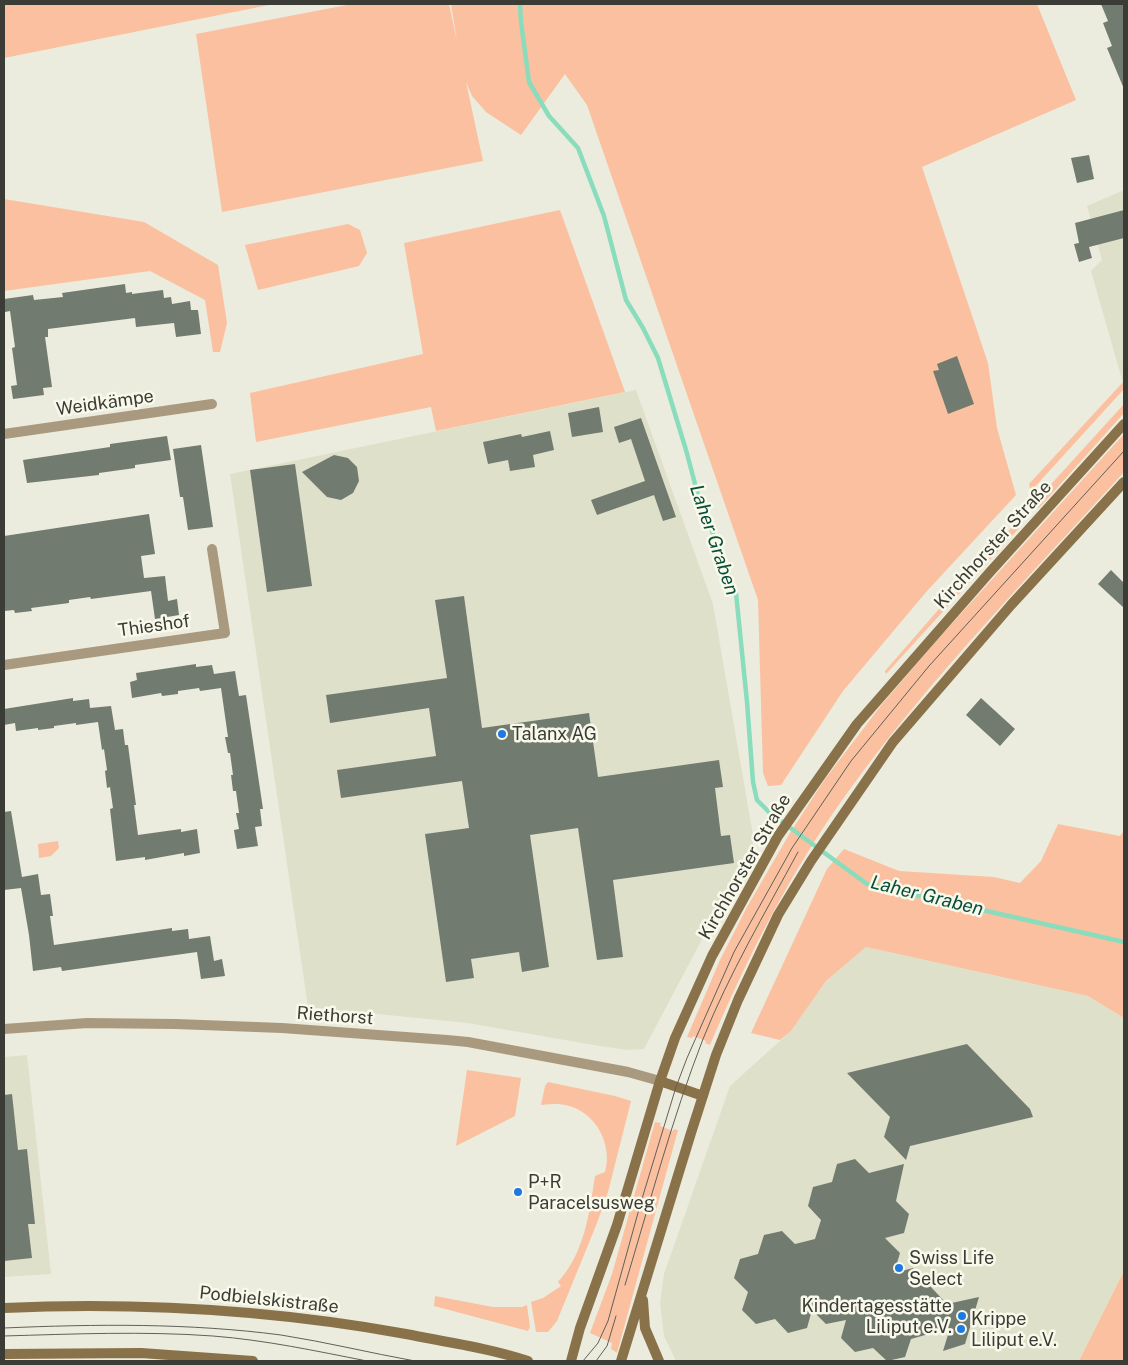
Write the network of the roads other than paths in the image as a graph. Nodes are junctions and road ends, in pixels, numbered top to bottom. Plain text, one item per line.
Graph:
1 (212, 404) dead end
2 (1124, 424) edge
3 (4, 434) edge
4 (1124, 482) edge
5 (212, 548) dead end
6 (4, 665) edge
7 (4, 1029) edge
8 (660, 1081) junction
9 (703, 1096) junction
10 (642, 1296) junction
11 (4, 1308) edge
12 (4, 1354) edge
13 (253, 1361) edge
14 (528, 1361) edge
15 (571, 1361) edge
16 (621, 1361) edge
17 (659, 1361) edge

1 - 3 street, Weidkämpe
2 - 8 main road, Kirchhorster Straße
4 - 9 main road
5 - 6 street, Thieshof
7 - 8 street, Riethorst
8 - 9 main road
8 - 15 main road, Kirchhorster Straße
9 - 10 main road
10 - 16 main road
10 - 17 main road
11 - 14 main road, Podbielskistraße
12 - 13 main road

